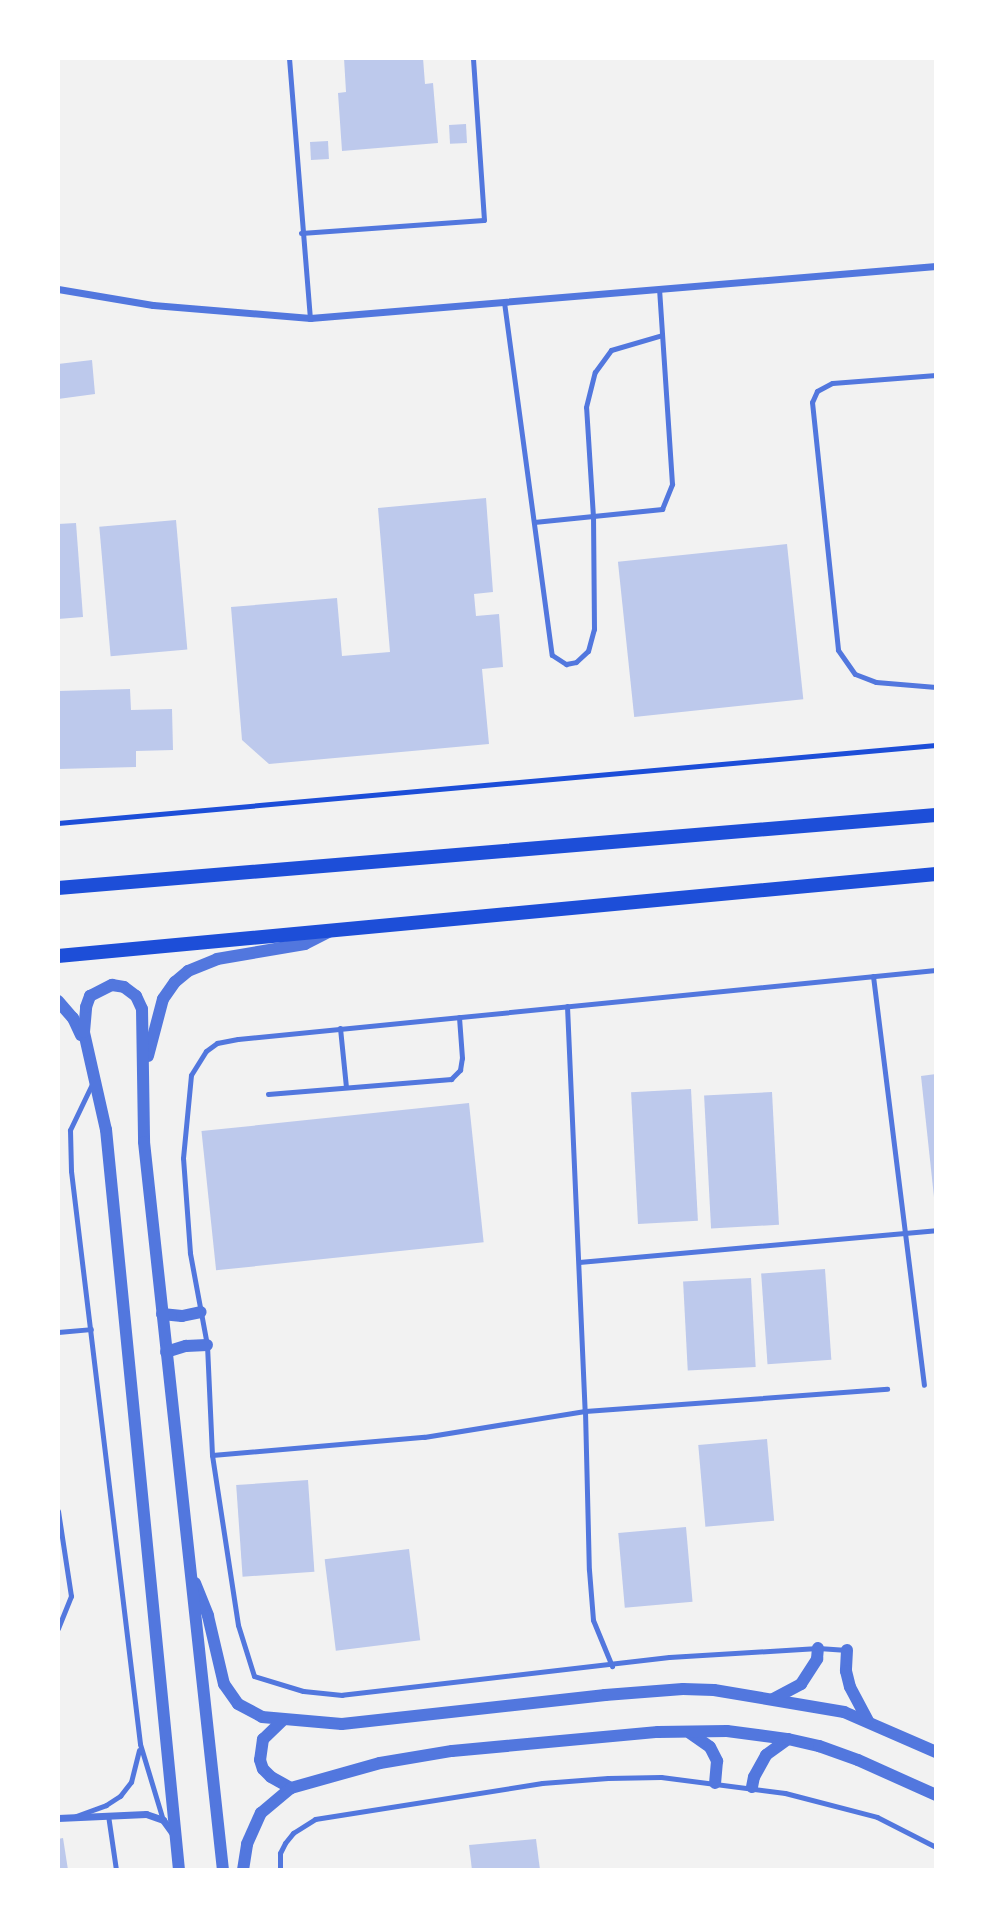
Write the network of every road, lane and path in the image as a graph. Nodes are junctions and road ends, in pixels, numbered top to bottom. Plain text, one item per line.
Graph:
1 (289, 58) edge
2 (473, 58) edge
3 (301, 233) junction
4 (936, 266) edge
5 (58, 289) edge
6 (659, 289) junction
7 (503, 302) junction
8 (310, 318) junction
9 (662, 335) junction
10 (936, 375) edge
11 (593, 517) junction
12 (534, 522) junction
13 (936, 687) edge
14 (936, 745) edge
15 (936, 815) edge
16 (58, 823) edge
17 (936, 874) edge
18 (58, 888) edge
19 (334, 930) junction
20 (58, 956) edge
21 (936, 970) edge
22 (873, 976) junction
23 (58, 1001) edge
24 (567, 1006) junction
25 (459, 1017) junction
26 (340, 1028) junction
27 (86, 1045) junction
28 (143, 1070) junction
29 (93, 1075) junction
30 (346, 1087) junction
31 (268, 1094) dead end
32 (936, 1230) edge
33 (905, 1231) junction
34 (579, 1262) junction
35 (201, 1312) junction
36 (162, 1314) junction
37 (91, 1329) junction
38 (58, 1332) edge
39 (207, 1345) junction
40 (166, 1352) junction
41 (924, 1385) dead end
42 (887, 1389) dead end
43 (585, 1411) junction
44 (212, 1455) junction
45 (58, 1511) edge
46 (190, 1573) junction
47 (58, 1628) edge
48 (818, 1648) junction
49 (847, 1650) joint
50 (612, 1666) junction
51 (773, 1699) junction
52 (283, 1720) junction
53 (868, 1721) junction
54 (687, 1731) junction
55 (788, 1739) junction
56 (140, 1744) junction
57 (936, 1752) edge
58 (715, 1783) junction
59 (752, 1787) junction
60 (291, 1788) junction
61 (936, 1796) edge
62 (108, 1815) junction
63 (71, 1817) junction
64 (58, 1818) edge
65 (163, 1820) junction
66 (174, 1835) junction
67 (936, 1847) edge
68 (116, 1870) edge
69 (178, 1870) edge
70 (223, 1870) edge
71 (243, 1870) edge
72 (280, 1870) edge

1 - 3 lane
2 - 3 lane
3 - 8 lane
4 - 6 street
5 - 8 street
6 - 7 street
6 - 9 lane
7 - 8 street
7 - 12 lane
9 - 11 lane
9 - 11 lane
10 - 13 lane
11 - 12 lane
11 - 12 lane
14 - 16 path
15 - 18 main road
17 - 19 main road
19 - 20 main road
19 - 28 street
21 - 22 lane
22 - 24 lane
22 - 33 lane
23 - 27 street
24 - 25 lane
24 - 34 lane
25 - 26 lane
25 - 30 lane
26 - 30 lane
26 - 35 lane
27 - 28 street
27 - 29 street
28 - 36 street
29 - 37 lane
29 - 66 street
30 - 31 lane
32 - 33 lane
33 - 34 lane
33 - 41 lane
34 - 43 lane
35 - 36 street
35 - 39 lane
36 - 40 street
37 - 38 lane
37 - 56 lane
39 - 40 street
39 - 44 lane
40 - 46 street
42 - 43 lane
43 - 44 lane
43 - 50 lane
44 - 50 lane
45 - 47 lane
46 - 52 street
46 - 70 street
48 - 49 lane
48 - 50 lane
48 - 51 street
49 - 53 street
51 - 52 street
51 - 53 street
52 - 60 street
53 - 57 street
54 - 55 street
54 - 58 street
54 - 60 street
55 - 59 street
55 - 61 street
56 - 63 lane
56 - 65 lane
58 - 59 lane
58 - 72 lane
59 - 67 lane
60 - 71 street
62 - 63 street
62 - 65 street
62 - 68 lane
63 - 64 street
65 - 66 street
66 - 69 street

